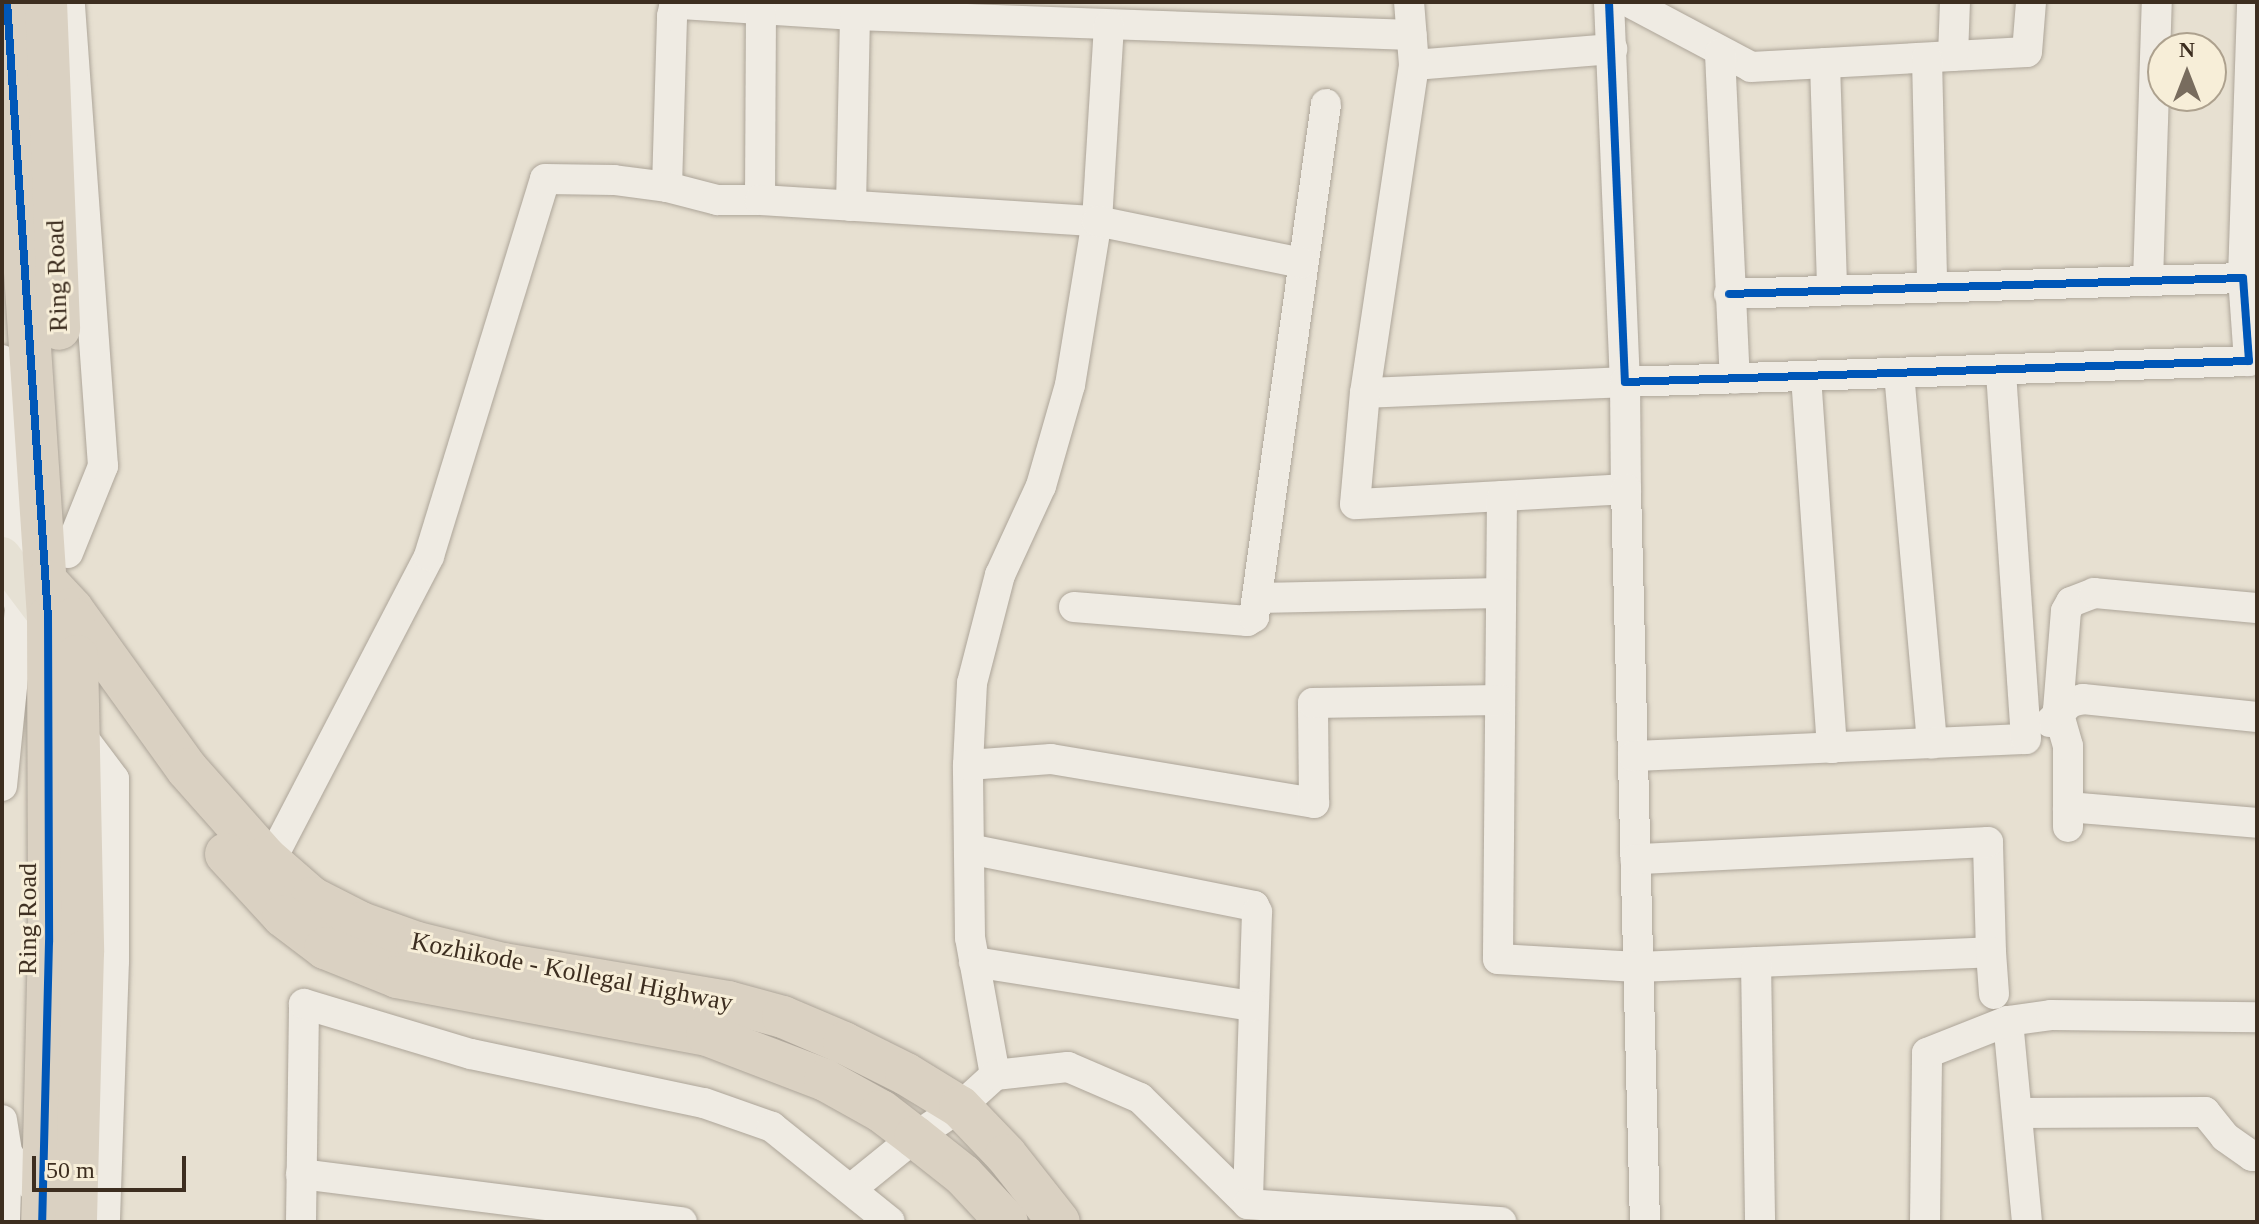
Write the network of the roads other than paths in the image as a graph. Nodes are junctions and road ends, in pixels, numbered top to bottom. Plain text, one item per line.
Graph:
1 (7, 2) edge
2 (46, 2) edge
3 (70, 2) edge
4 (1409, 2) edge
5 (1609, 2) edge
6 (1629, 2) edge
7 (1955, 2) edge
8 (2031, 2) edge
9 (2157, 2) edge
10 (2252, 2) edge
11 (858, 9) edge
12 (761, 10) junction
13 (1109, 25) junction
14 (1412, 35) junction
15 (1612, 49) junction
16 (1720, 53) junction
17 (1940, 57) junction
18 (1825, 63) junction
19 (1414, 65) junction
20 (1326, 104) dead end
21 (667, 187) junction
22 (760, 200) junction
23 (851, 206) junction
24 (1097, 221) junction
25 (1302, 263) junction
26 (2243, 278) junction
27 (2148, 281) junction
28 (1932, 287) junction
29 (1832, 291) junction
30 (1729, 294) junction
31 (2, 360) edge
32 (2001, 370) junction
33 (1899, 373) junction
34 (1806, 376) junction
35 (1735, 379) junction
36 (1625, 382) junction
37 (1365, 393) junction
38 (1626, 489) junction
39 (1502, 496) junction
40 (8, 548) edge
41 (58, 590) junction
42 (1501, 593) junction
43 (1258, 598) junction
44 (1074, 607) dead end
45 (2257, 608) edge
46 (77, 656) junction
47 (1500, 700) junction
48 (2058, 710) junction
49 (6, 711) edge
50 (2257, 717) edge
51 (78, 731) junction
52 (2026, 739) junction
53 (1932, 744) junction
54 (1832, 748) junction
55 (1633, 756) junction
56 (968, 765) junction
57 (2, 786) edge
58 (2257, 823) edge
59 (969, 849) junction
60 (1635, 859) junction
61 (270, 862) junction
62 (1991, 952) junction
63 (974, 962) junction
64 (1756, 962) junction
65 (1638, 967) junction
66 (1994, 994) dead end
67 (1253, 1006) junction
68 (2257, 1017) edge
69 (2008, 1021) junction
70 (995, 1075) junction
71 (960, 1107) junction
72 (2019, 1113) junction
73 (2, 1120) edge
74 (915, 1137) junction
75 (7, 1153) junction
76 (2257, 1156) edge
77 (301, 1174) junction
78 (852, 1188) junction
79 (1248, 1204) junction
80 (42, 1210) edge
81 (5, 1222) edge
82 (76, 1222) edge
83 (105, 1222) edge
84 (301, 1222) edge
85 (682, 1222) edge
86 (890, 1222) edge
87 (1007, 1222) edge
88 (1059, 1222) edge
89 (1501, 1222) edge
90 (1645, 1222) edge
91 (1760, 1222) edge
92 (1925, 1222) edge
93 (2027, 1222) edge

1 - 41 highway
2 - 41 highway, Ring Road
3 - 41 street
4 - 14 street
5 - 15 street
6 - 16 street
7 - 17 street
8 - 17 street
9 - 27 street
10 - 26 street
11 - 12 street
11 - 13 street
11 - 23 street
12 - 21 street
12 - 22 street
13 - 14 street
13 - 24 street
14 - 19 street
15 - 19 street
15 - 36 street
16 - 18 street
16 - 30 street
17 - 18 street
17 - 28 street
18 - 29 street
19 - 37 street
20 - 25 street
21 - 22 street
21 - 61 street
22 - 23 street
23 - 24 street
24 - 25 street
24 - 56 street
25 - 43 street
26 - 27 street
26 - 32 street
27 - 28 street
28 - 29 street
29 - 30 street
30 - 35 street
31 - 40 street
32 - 33 street
32 - 52 street
33 - 34 street
33 - 53 street
34 - 35 street
34 - 54 street
35 - 36 street
36 - 37 street
36 - 38 street
37 - 39 street
38 - 39 street
38 - 55 street
39 - 42 street
40 - 41 main road, Kozhikode - Kollegal Highway
40 - 49 street
41 - 46 highway, Kozhikode - Kollegal Highway
41 - 61 highway, Kozhikode - Kollegal Highway
41 - 80 highway, Ring Road
42 - 43 street
42 - 47 street
43 - 44 street
45 - 48 street
46 - 51 highway, Ring Road
46 - 74 highway, Kozhikode - Kollegal Highway
47 - 56 street
47 - 65 street
48 - 50 street
48 - 52 street
48 - 58 street
49 - 57 street
51 - 82 highway, Ring Road
51 - 83 street
52 - 53 street
53 - 54 street
54 - 55 street
55 - 60 street
56 - 59 street
59 - 63 street
59 - 67 street
60 - 62 street
60 - 65 street
61 - 71 highway, Kozhikode - Kollegal Highway
62 - 64 street
62 - 66 street
63 - 67 street
63 - 70 street
64 - 65 street
64 - 91 street
65 - 90 street
67 - 79 street
68 - 69 street
69 - 72 street
69 - 92 street
70 - 71 street
70 - 79 street
71 - 74 street
71 - 88 highway, Kozhikode - Kollegal Highway
72 - 76 street
72 - 93 street
73 - 75 street
74 - 78 street
74 - 87 highway, Kozhikode - Kollegal Highway
75 - 80 street
75 - 81 street
77 - 78 street
77 - 84 street
77 - 85 street
78 - 86 street
79 - 89 street

